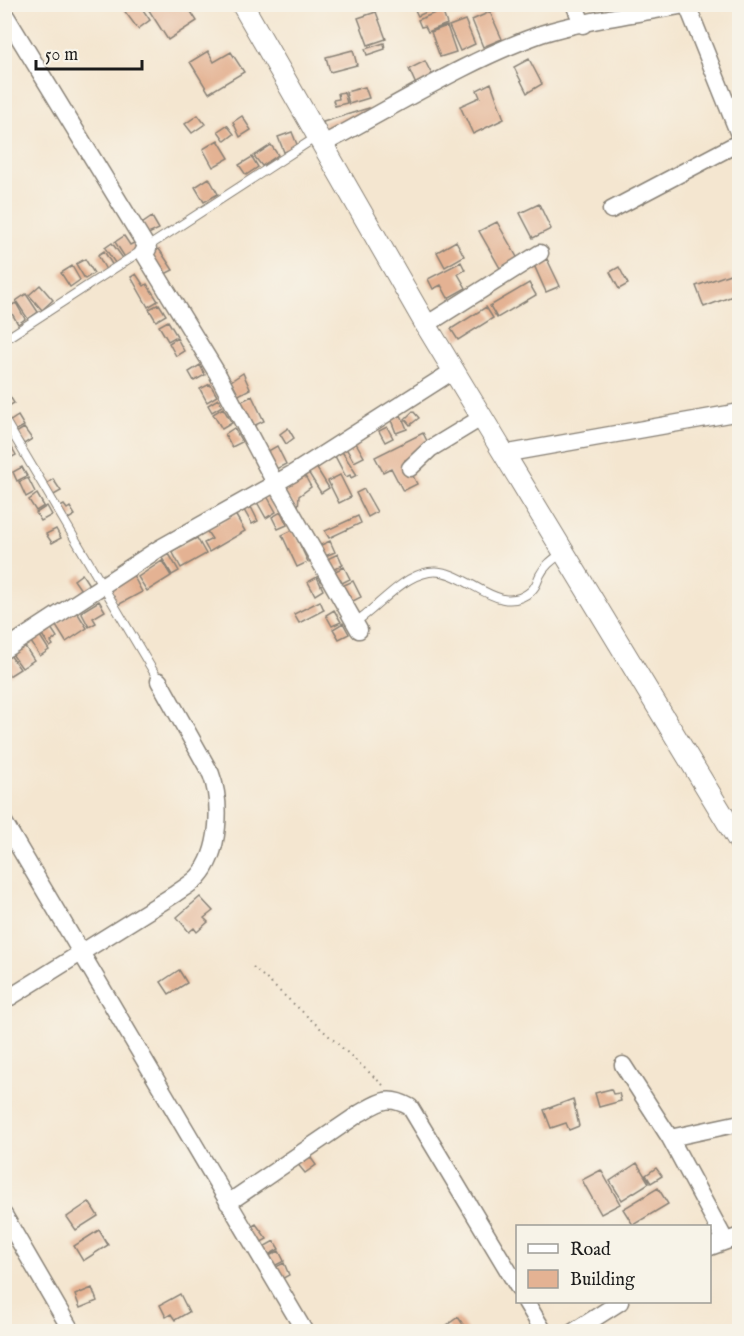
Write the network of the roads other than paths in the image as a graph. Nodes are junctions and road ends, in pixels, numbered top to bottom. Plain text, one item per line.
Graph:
1 (242, 4) edge
2 (574, 4) edge
3 (688, 5) edge
4 (4, 13) edge
5 (583, 25) junction
6 (740, 137) edge
7 (321, 140) junction
8 (740, 142) edge
9 (611, 210) dead end
10 (145, 251) junction
11 (540, 253) dead end
12 (426, 325) junction
13 (4, 340) edge
14 (453, 370) junction
15 (740, 412) edge
16 (481, 418) junction
17 (4, 419) edge
18 (503, 454) junction
19 (410, 468) dead end
20 (274, 483) junction
21 (563, 552) junction
22 (102, 585) junction
23 (357, 627) joint
24 (4, 650) edge
25 (159, 681) joint
26 (733, 819) edge
27 (4, 822) edge
28 (740, 843) edge
29 (82, 951) junction
30 (4, 1001) edge
31 (623, 1065) dead end
32 (740, 1123) edge
33 (670, 1138) junction
34 (228, 1203) junction
35 (4, 1215) edge
36 (724, 1241) edge
37 (516, 1284) edge
38 (527, 1303) edge
39 (618, 1303) edge
40 (72, 1332) edge
41 (305, 1332) edge
42 (544, 1332) edge
43 (573, 1332) edge

1 - 7 street
2 - 5 street
3 - 5 street
3 - 6 street
4 - 10 street
5 - 7 street
7 - 10 lane
7 - 12 street
8 - 9 street
10 - 13 lane
10 - 20 street
11 - 12 street
12 - 14 street
14 - 16 street
14 - 20 street
15 - 18 street
16 - 18 street
16 - 19 street
17 - 22 lane
18 - 21 street
20 - 22 street
20 - 23 street
21 - 23 lane
21 - 26 street
22 - 24 street
22 - 25 lane
25 - 29 street
26 - 28 street
27 - 29 street
29 - 30 street
29 - 34 street
31 - 33 street
32 - 33 street
33 - 36 street
34 - 37 street
34 - 41 street
35 - 40 street
38 - 42 street
39 - 43 street

